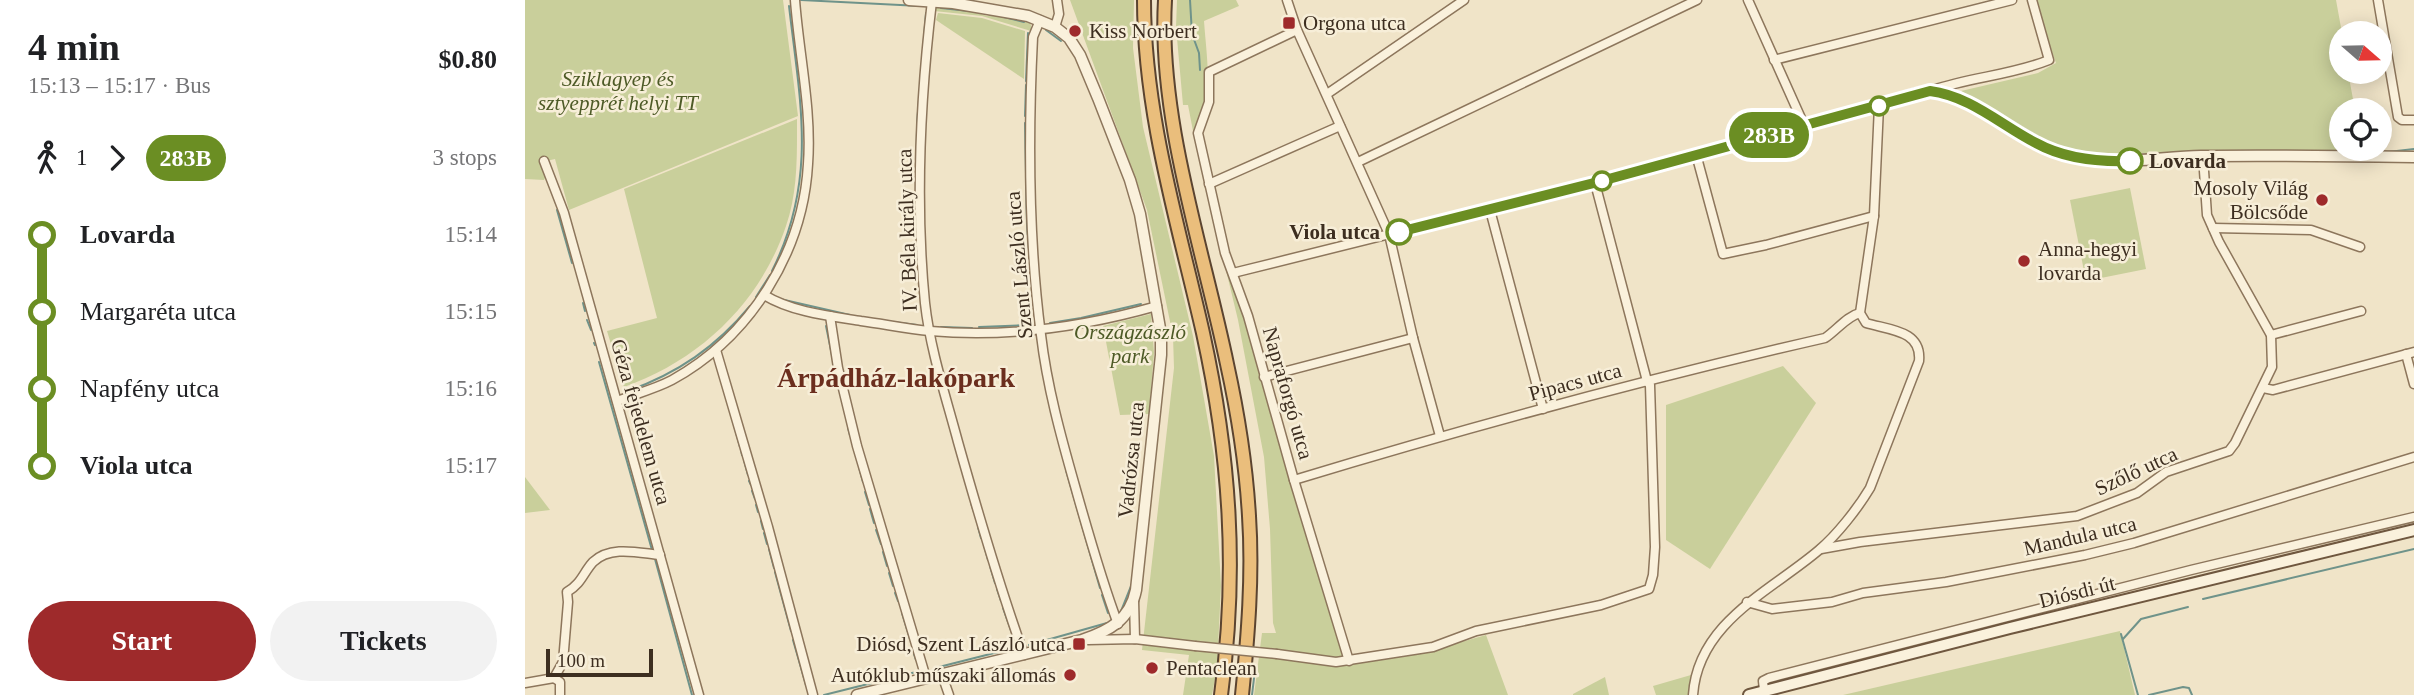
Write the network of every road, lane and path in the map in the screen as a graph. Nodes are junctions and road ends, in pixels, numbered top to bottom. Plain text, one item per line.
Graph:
1 (795, 0) edge
2 (909, 0) edge
3 (1057, 0) edge
4 (1145, 0) edge
5 (1164, 0) edge
6 (1287, 0) edge
7 (1464, 0) edge
8 (1697, 0) edge
9 (1748, 0) edge
10 (2012, 0) edge
11 (2032, 0) edge
12 (2378, 0) edge
13 (932, 1) edge
14 (953, 1) edge
15 (1040, 20) junction
16 (1055, 27) junction
17 (1297, 30) junction
18 (1774, 60) junction
19 (1930, 91) junction
20 (1327, 94) junction
21 (1879, 106) junction
22 (2414, 120) edge
23 (1804, 125) junction
24 (1340, 126) junction
25 (1696, 154) junction
26 (2203, 156) junction
27 (2414, 157) edge
28 (544, 161) dead end
29 (1358, 162) junction
30 (1594, 183) junction
31 (1209, 184) junction
32 (1490, 210) junction
33 (1874, 215) junction
34 (2213, 228) junction
35 (1389, 234) junction
36 (2360, 247) dead end
37 (1233, 273) junction
38 (764, 295) junction
39 (1157, 306) junction
40 (2361, 311) dead end
41 (1860, 313) junction
42 (830, 316) junction
43 (1041, 330) junction
44 (930, 331) junction
45 (2271, 335) junction
46 (1413, 338) junction
47 (716, 349) junction
48 (2410, 353) edge
49 (1264, 377) junction
50 (1647, 381) junction
51 (2414, 384) edge
52 (2263, 388) junction
53 (617, 401) junction
54 (1543, 409) junction
55 (1440, 436) junction
56 (2414, 457) edge
57 (1294, 480) junction
58 (2414, 517) edge
59 (2414, 530) edge
60 (1821, 549) junction
61 (660, 555) junction
62 (1135, 599) junction
63 (1747, 602) junction
64 (1118, 624) junction
65 (1135, 627) junction
66 (1135, 639) junction
67 (1082, 640) junction
68 (1148, 640) junction
69 (1024, 654) junction
70 (1349, 661) junction
71 (942, 675) junction
72 (554, 678) junction
73 (926, 678) junction
74 (525, 683) edge
75 (1764, 690) junction
76 (560, 695) edge
77 (699, 695) edge
78 (813, 695) edge
79 (857, 695) edge
80 (949, 695) edge
81 (1221, 695) edge
82 (1242, 695) edge
83 (1693, 695) edge
84 (1749, 695) edge

1 - 38 street
2 - 13 street, Vadrózsa utca
3 - 16 street
4 - 81 highway
5 - 82 highway
6 - 17 street
7 - 20 street
8 - 29 street
9 - 18 street
10 - 18 street
11 - 19 street
12 - 22 street
13 - 14 street, Vadrózsa utca
13 - 44 street, IV. Béla király utca
14 - 15 street, Vadrózsa utca
15 - 16 street, Vadrózsa utca
15 - 43 street, Szent László utca
16 - 39 street, Vadrózsa utca
17 - 20 street
17 - 31 street, Napraforgó utca
18 - 23 street
19 - 21 street
19 - 26 street
20 - 24 street
21 - 23 street
21 - 33 street
23 - 25 street
24 - 29 street
24 - 31 street
25 - 30 street
25 - 33 street
26 - 27 street
26 - 34 street, Szőlő utca
28 - 53 street, Géza fejedelem utca
29 - 35 street
30 - 32 street
30 - 50 street
31 - 37 street, Napraforgó utca
32 - 35 street
32 - 54 street
33 - 41 street
34 - 36 street
34 - 45 street, Szőlő utca
35 - 37 street
35 - 46 street
37 - 49 street, Napraforgó utca
38 - 42 street
38 - 47 street
39 - 43 street
39 - 62 street, Vadrózsa utca
40 - 45 street
41 - 50 street, Pipacs utca
41 - 60 street
42 - 44 street
42 - 73 street
43 - 44 street
43 - 64 street, Szent László utca
44 - 69 street, IV. Béla király utca
45 - 52 street, Szőlő utca
46 - 49 street
46 - 55 street
47 - 53 street
47 - 78 street
48 - 51 street
48 - 52 street
49 - 57 street, Napraforgó utca
50 - 54 street, Pipacs utca
50 - 70 street
52 - 60 street, Szőlő utca
53 - 61 street, Géza fejedelem utca
54 - 55 street, Pipacs utca
55 - 57 street, Pipacs utca
56 - 63 street, Mandula utca
57 - 70 street, Napraforgó utca
58 - 75 street
59 - 75 main road, Diósdi út
60 - 63 street
61 - 72 street
61 - 77 street, Géza fejedelem utca
62 - 64 street, Vadrózsa utca
62 - 65 street
63 - 83 street
64 - 67 street
65 - 66 street
65 - 68 street
66 - 67 street
66 - 68 street
67 - 69 street
68 - 70 street, bridge
69 - 71 street
71 - 73 street
71 - 80 street
72 - 74 street
72 - 76 street
73 - 79 street
75 - 84 main road, Diósdi út

